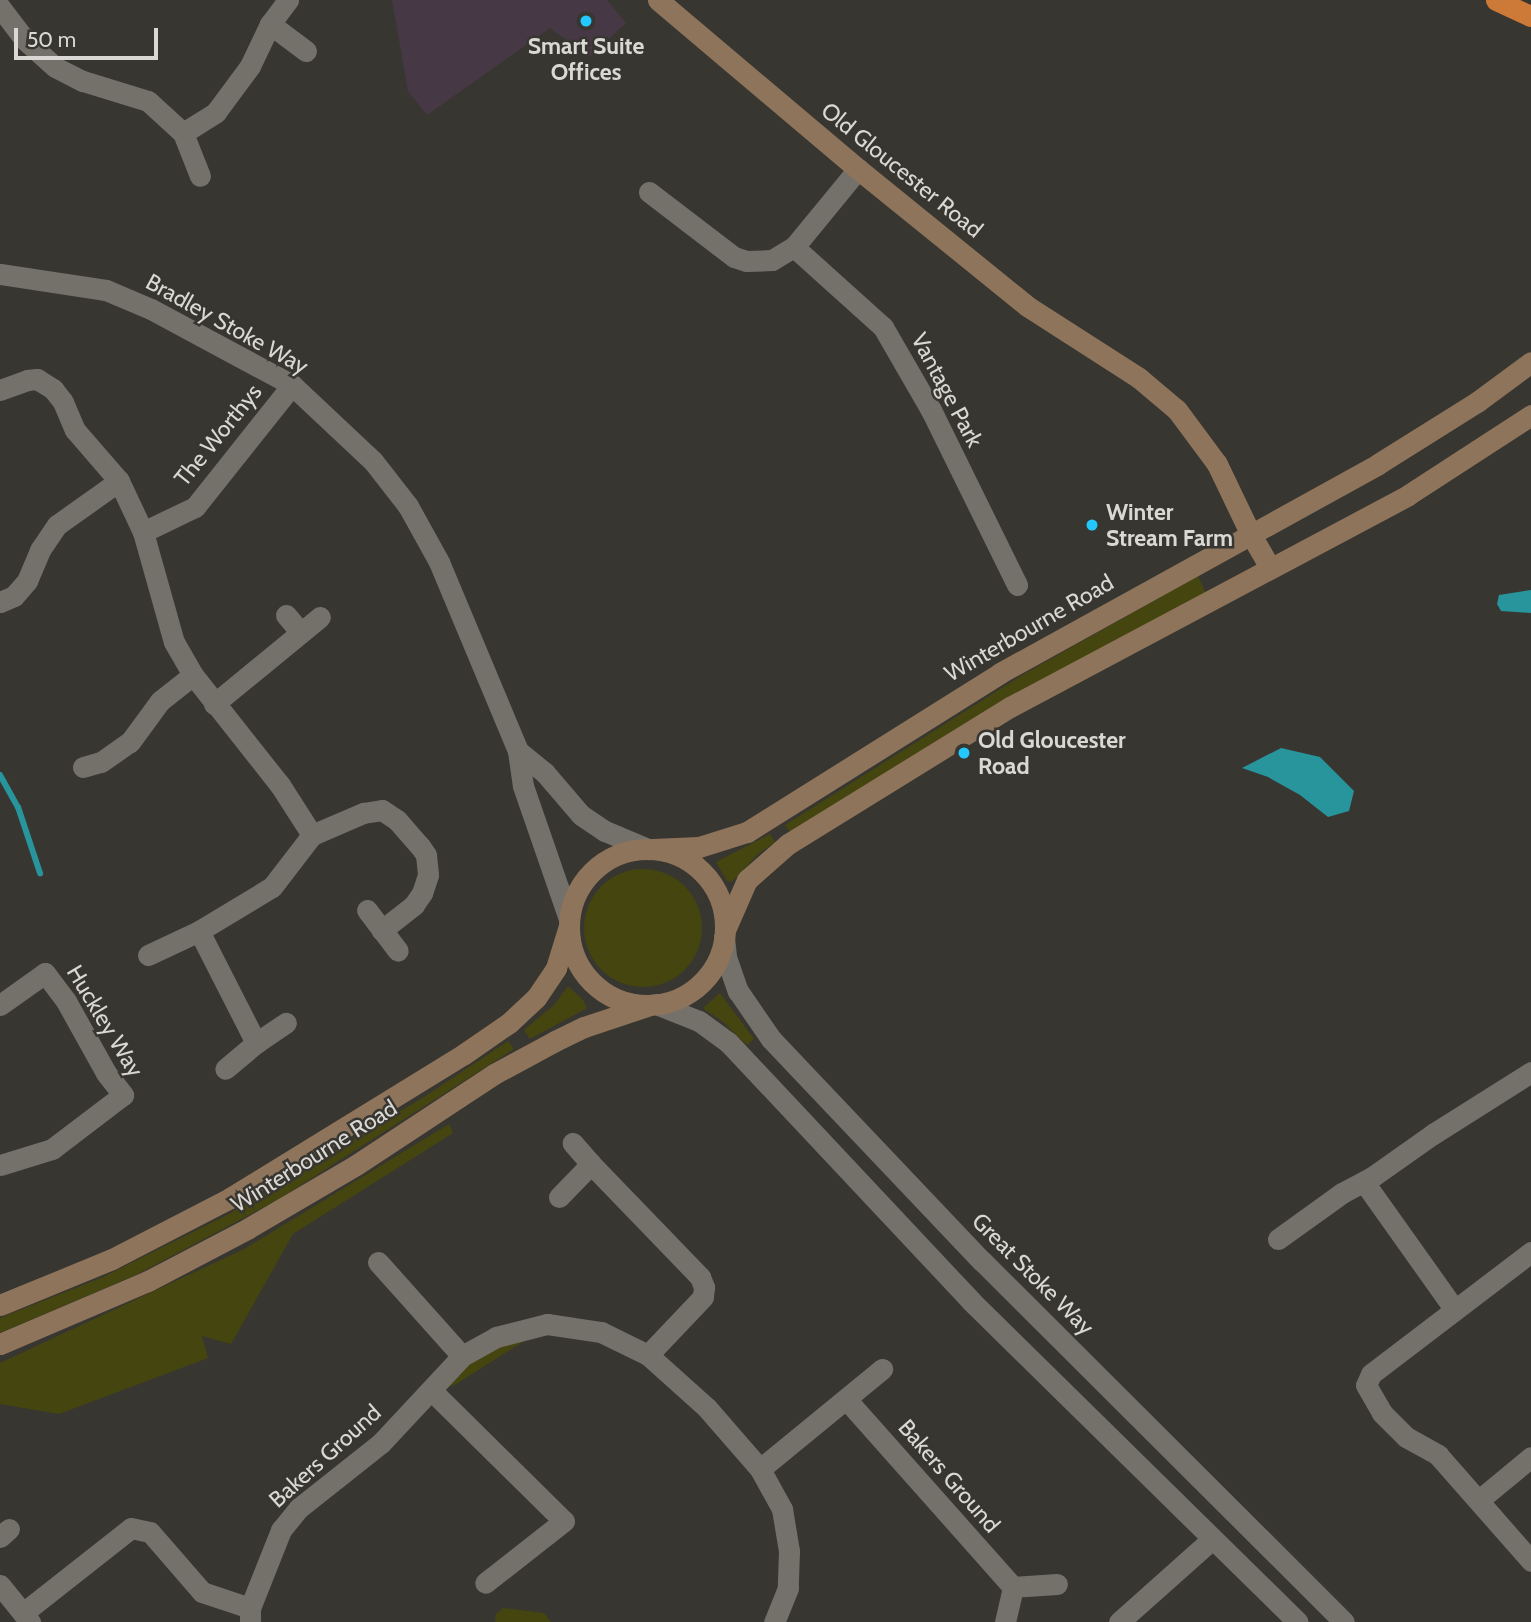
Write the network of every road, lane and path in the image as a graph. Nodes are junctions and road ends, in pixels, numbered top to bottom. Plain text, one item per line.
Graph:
1 (658, 0) edge
2 (1496, 0) edge
3 (288, 1) edge
4 (0, 7) edge
5 (1531, 16) edge
6 (270, 24) junction
7 (306, 51) dead end
8 (183, 132) junction
9 (858, 169) junction
10 (200, 176) dead end
11 (649, 192) dead end
12 (794, 247) junction
13 (0, 274) edge
14 (1531, 362) edge
15 (292, 385) junction
16 (0, 390) edge
17 (1531, 415) edge
18 (119, 481) junction
19 (143, 532) junction
20 (1250, 533) junction
21 (1270, 567) junction
22 (1017, 585) dead end
23 (0, 602) edge
24 (286, 615) dead end
25 (320, 617) dead end
26 (301, 633) junction
27 (193, 676) junction
28 (215, 704) junction
29 (518, 751) junction
30 (83, 767) dead end
31 (312, 835) junction
32 (651, 849) junction
33 (367, 910) dead end
34 (569, 923) junction
35 (382, 930) junction
36 (199, 931) junction
37 (724, 934) junction
38 (398, 951) dead end
39 (148, 955) dead end
40 (0, 1005) edge
41 (653, 1005) junction
42 (286, 1023) dead end
43 (256, 1043) junction
44 (225, 1069) dead end
45 (1531, 1072) edge
46 (573, 1143) dead end
47 (591, 1164) junction
48 (0, 1165) edge
49 (1364, 1182) junction
50 (559, 1197) dead end
51 (1278, 1239) dead end
52 (1531, 1252) edge
53 (378, 1262) dead end
54 (0, 1305) edge
55 (1455, 1310) junction
56 (0, 1345) edge
57 (648, 1355) junction
58 (462, 1356) junction
59 (882, 1369) dead end
60 (432, 1391) junction
61 (846, 1399) junction
62 (1531, 1457) edge
63 (760, 1469) junction
64 (1479, 1500) junction
65 (1212, 1539) junction
66 (1531, 1561) edge
67 (485, 1583) dead end
68 (1057, 1584) dead end
69 (0, 1585) edge
70 (1013, 1587) junction
71 (250, 1615) edge
72 (27, 1617) edge
73 (774, 1622) edge
74 (1004, 1622) edge
75 (1119, 1622) edge
76 (1298, 1622) edge
77 (1344, 1622) edge

1 - 9 main road, Old Gloucester Road
2 - 5 highway
3 - 6 street
4 - 8 street
6 - 7 street
6 - 8 street
8 - 10 street
9 - 12 street
9 - 20 main road, Old Gloucester Road
11 - 12 street
12 - 22 street, Vantage Park
13 - 15 street, Bradley Stoke Way
14 - 20 main road, Winterbourne Road
15 - 19 street, The Worthys
15 - 29 street, Bradley Stoke Way
16 - 18 street
17 - 21 main road
18 - 19 street
18 - 23 street
19 - 27 street
20 - 21 main road, Old Gloucester Road
20 - 32 main road, Winterbourne Road
21 - 37 main road
24 - 26 street
25 - 26 street
26 - 28 street
27 - 28 street
27 - 30 street
28 - 31 street
29 - 32 street, Bradley Stoke Way
29 - 34 street, Bradley Stoke Way
31 - 35 street
31 - 36 street
32 - 34 main road
32 - 37 main road
33 - 35 street
34 - 41 main road
34 - 54 main road, Winterbourne Road
35 - 38 street
36 - 39 street
36 - 43 street
37 - 41 main road
37 - 77 street, Great Stoke Way
40 - 48 street, Huckley Way
41 - 56 main road, Winterbourne Road
41 - 65 street
42 - 43 street
43 - 44 street
45 - 49 street
46 - 47 street
47 - 50 street
47 - 57 street
49 - 51 street
49 - 55 street
52 - 55 street
53 - 58 street
55 - 64 street
57 - 58 street, Bakers Ground
57 - 63 street, Bakers Ground
58 - 60 street, Bakers Ground
59 - 61 street
60 - 67 street
60 - 71 street, Bakers Ground
61 - 63 street
61 - 70 street, Bakers Ground
62 - 64 street
63 - 73 street, Bakers Ground
64 - 66 street
65 - 75 street
65 - 76 street
68 - 70 street
69 - 72 street, Bakers Ground
70 - 74 street
71 - 72 street, Bakers Ground

